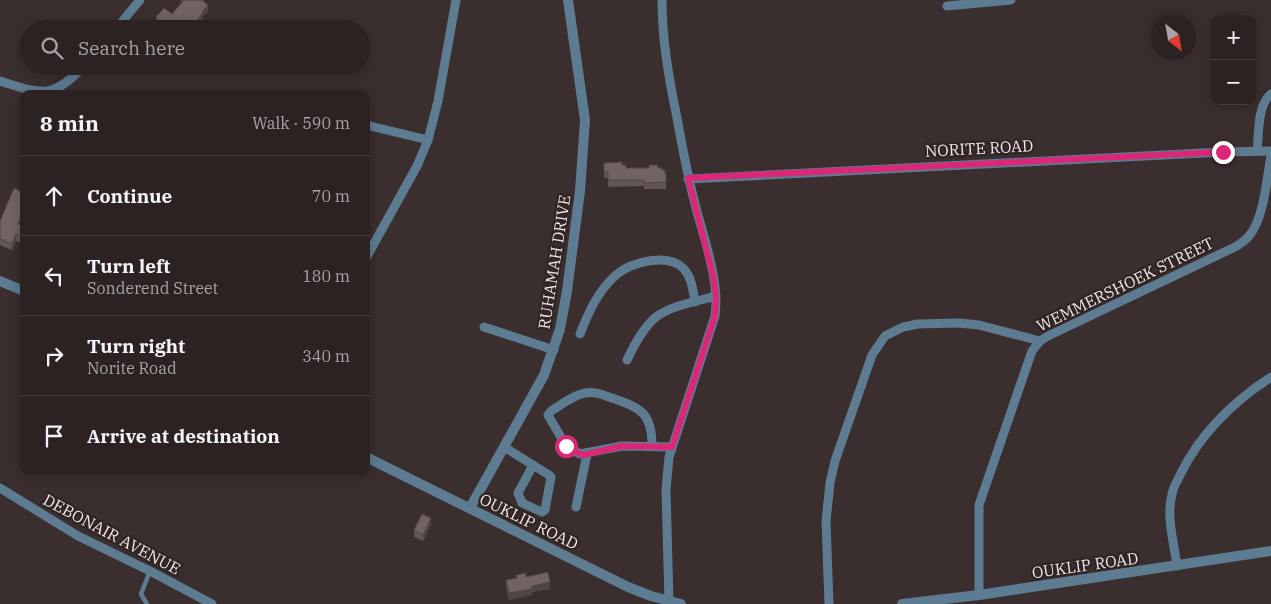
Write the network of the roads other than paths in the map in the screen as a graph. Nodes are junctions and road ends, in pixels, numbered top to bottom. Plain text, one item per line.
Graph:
1 (140, 0) edge
2 (456, 0) edge
3 (568, 0) edge
4 (662, 0) edge
5 (1011, 0) edge
6 (947, 6) dead end
7 (123, 20) edge
8 (76, 75) edge
9 (0, 81) edge
10 (27, 90) edge
11 (54, 90) edge
12 (1271, 94) edge
13 (370, 126) edge
14 (428, 140) junction
15 (1257, 151) junction
16 (1271, 153) edge
17 (688, 178) junction
18 (370, 251) edge
19 (0, 282) edge
20 (20, 290) edge
21 (716, 296) junction
22 (695, 302) junction
23 (484, 327) dead end
24 (580, 334) dead end
25 (1040, 341) junction
26 (554, 350) junction
27 (626, 360) dead end
28 (1271, 377) edge
29 (652, 446) junction
30 (504, 447) junction
31 (672, 447) junction
32 (588, 454) junction
33 (370, 459) edge
34 (533, 465) junction
35 (0, 488) edge
36 (576, 507) dead end
37 (470, 508) junction
38 (1271, 551) edge
39 (1177, 566) junction
40 (150, 571) junction
41 (979, 595) junction
42 (669, 602) junction
43 (147, 604) edge
44 (212, 604) edge
45 (681, 604) edge
46 (829, 604) edge
47 (902, 604) edge

1 - 7 street
2 - 14 street
3 - 26 street, RUHAMAH DRIVE
4 - 17 street
5 - 6 street
8 - 11 street
9 - 10 street
12 - 15 street
13 - 14 street
14 - 18 street
15 - 16 street, NORITE ROAD
15 - 17 street, NORITE ROAD
16 - 25 street, WEMMERSHOEK STREET
17 - 21 street
19 - 20 street
21 - 22 street
21 - 31 street
22 - 24 street
22 - 27 street
23 - 26 street
25 - 41 street, WEMMERSHOEK STREET
25 - 46 street
26 - 30 street, RUHAMAH DRIVE
28 - 39 street
29 - 31 street
29 - 32 street
29 - 32 street
30 - 34 street
30 - 37 street, RUHAMAH DRIVE
31 - 42 street
32 - 36 street
33 - 37 street, OUKLIP ROAD
34 - 34 street
35 - 40 street, DEBONAIR AVENUE
37 - 42 street, OUKLIP ROAD
38 - 39 street, OUKLIP ROAD
39 - 41 street, OUKLIP ROAD
40 - 43 lane
40 - 44 street, DEBONAIR AVENUE
41 - 47 street, OUKLIP ROAD
42 - 45 street, OUKLIP ROAD

